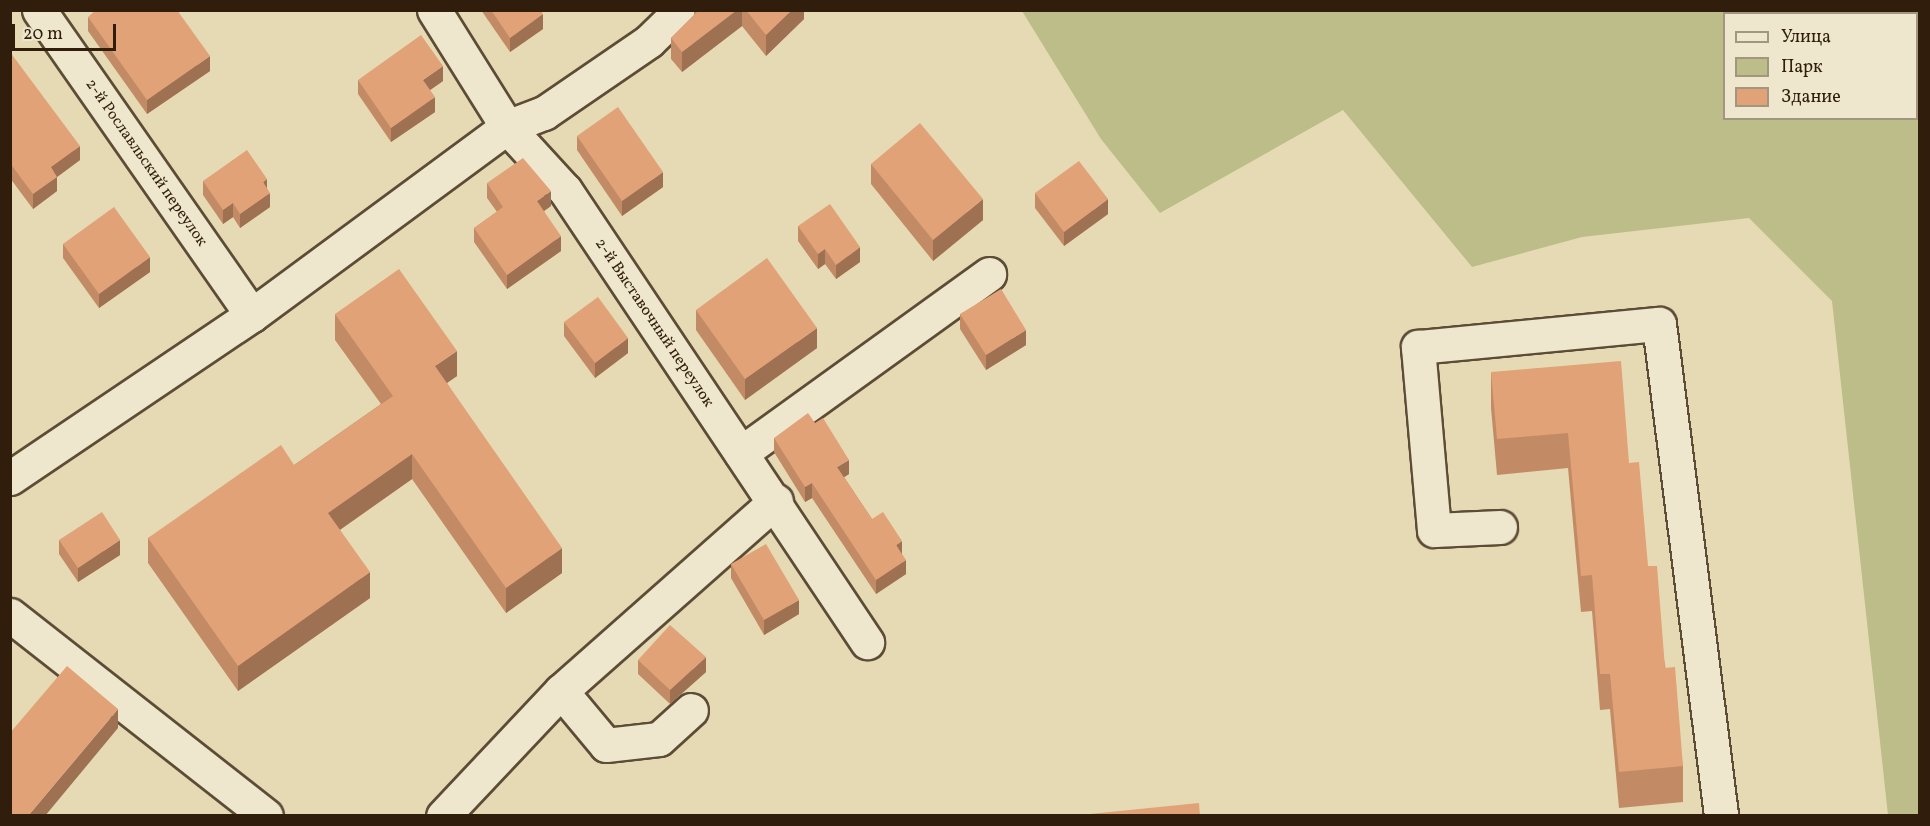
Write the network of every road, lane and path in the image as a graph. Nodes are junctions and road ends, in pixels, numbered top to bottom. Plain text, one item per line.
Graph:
1 (39, 10) edge
2 (434, 10) edge
3 (681, 10) edge
4 (507, 127) junction
5 (989, 274) dead end
6 (252, 315) junction
7 (741, 453) junction
8 (10, 478) edge
9 (776, 501) junction
10 (1500, 527) dead end
11 (10, 615) edge
12 (867, 642) dead end
13 (561, 691) junction
14 (691, 710) dead end
15 (266, 816) edge
16 (443, 816) edge
17 (1721, 816) edge

1 - 6 street, 2-й Рославльский переулок
2 - 4 street, 2-й Выставочный переулок
3 - 4 street
4 - 6 street
4 - 7 street, 2-й Выставочный переулок
5 - 7 street
6 - 8 street
7 - 9 street, 2-й Выставочный переулок
9 - 12 street, 2-й Выставочный переулок
9 - 13 street
10 - 17 street
11 - 15 street
13 - 14 street
13 - 16 street

